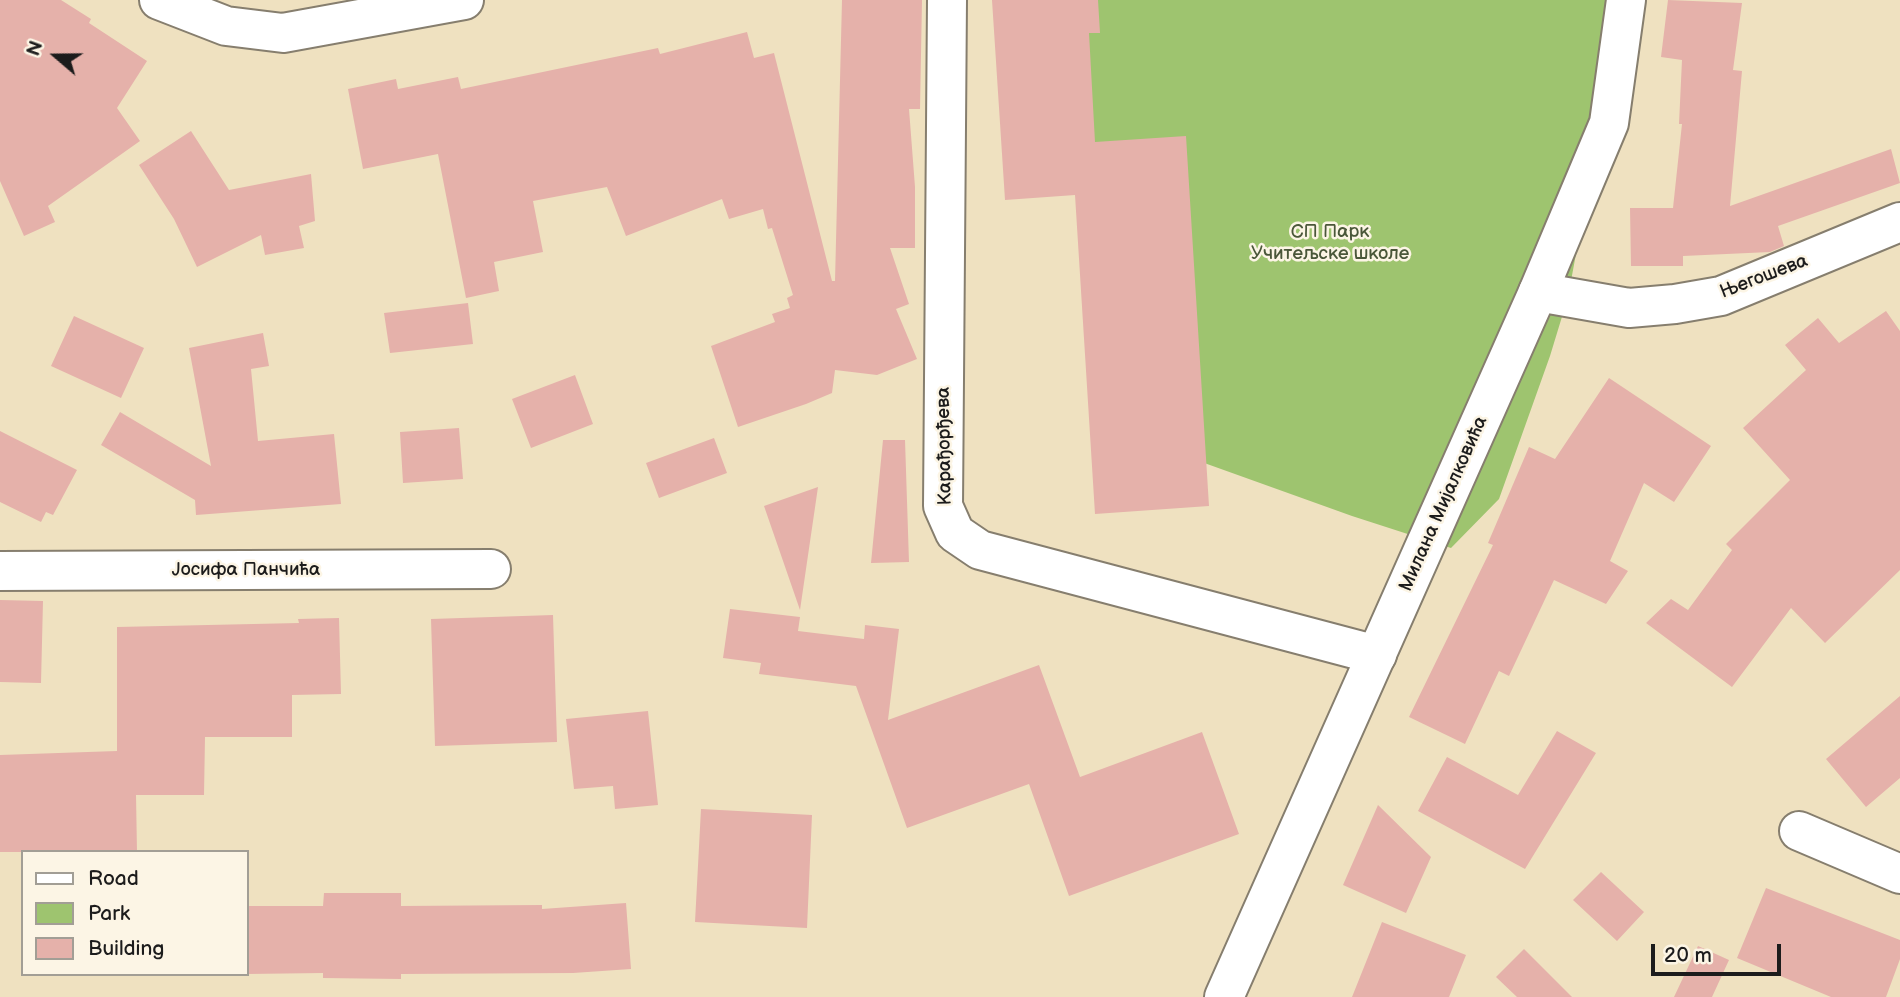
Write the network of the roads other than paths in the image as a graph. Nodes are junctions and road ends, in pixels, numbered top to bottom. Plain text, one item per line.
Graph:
1 (159, 0) edge
2 (464, 0) edge
3 (947, 0) edge
4 (1626, 0) edge
5 (1900, 222) edge
6 (1538, 292) junction
7 (491, 569) dead end
8 (0, 571) edge
9 (1377, 655) junction
10 (1799, 831) dead end
11 (1900, 874) edge
12 (1224, 997) edge

1 - 2 street
3 - 9 street, Карађорђева
4 - 6 street, Милана Мијалковића
5 - 6 street, Његошева
6 - 9 street, Милана Мијалковића
7 - 8 street, Јосифа Панчића
9 - 12 street, Милана Мијалковића
10 - 11 street

